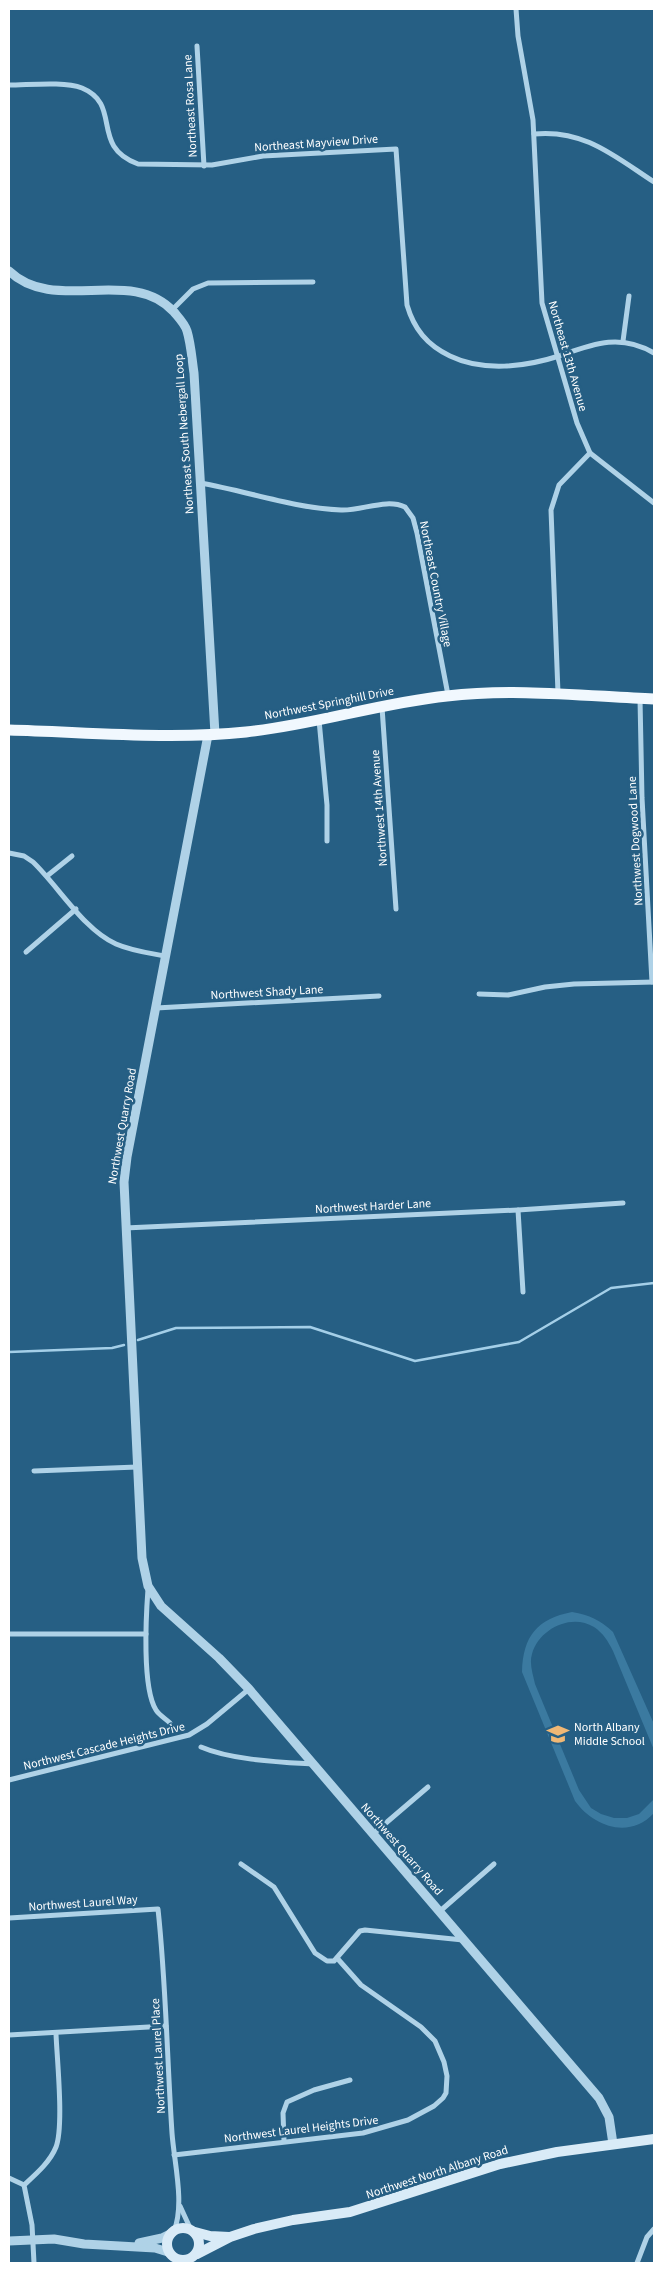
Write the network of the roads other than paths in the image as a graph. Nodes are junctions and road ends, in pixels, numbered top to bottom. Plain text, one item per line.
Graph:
1 (516, 9) edge
2 (197, 46) dead end
3 (9, 85) edge
4 (534, 134) junction
5 (204, 166) junction
6 (654, 182) edge
7 (9, 271) edge
8 (313, 282) dead end
9 (629, 296) dead end
10 (172, 310) junction
11 (623, 341) junction
12 (654, 353) edge
13 (557, 356) junction
14 (590, 453) junction
15 (200, 483) junction
16 (654, 503) edge
17 (558, 694) junction
18 (448, 696) junction
19 (640, 698) junction
20 (654, 699) edge
21 (382, 706) junction
22 (319, 720) junction
23 (9, 730) edge
24 (211, 735) junction
25 (327, 842) dead end
26 (9, 853) edge
27 (72, 856) dead end
28 (47, 876) junction
29 (396, 909) dead end
30 (76, 910) junction
31 (651, 913) edge
32 (26, 952) dead end
33 (165, 956) junction
34 (653, 982) edge
35 (479, 994) dead end
36 (379, 996) dead end
37 (156, 1008) junction
38 (623, 1203) dead end
39 (518, 1210) junction
40 (125, 1228) junction
41 (524, 1292) dead end
42 (138, 1467) junction
43 (34, 1471) dead end
44 (148, 1586) junction
45 (9, 1634) edge
46 (146, 1634) junction
47 (249, 1689) junction
48 (170, 1723) dead end
49 (200, 1748) dead end
50 (312, 1764) junction
51 (9, 1780) edge
52 (428, 1787) dead end
53 (373, 1834) junction
54 (241, 1864) dead end
55 (494, 1864) dead end
56 (158, 1909) joint
57 (439, 1912) junction
58 (9, 1918) edge
59 (463, 1940) junction
60 (337, 1958) junction
61 (166, 2026) junction
62 (56, 2034) junction
63 (9, 2036) edge
64 (350, 2080) dead end
65 (654, 2139) edge
66 (284, 2141) junction
67 (613, 2144) junction
68 (174, 2155) junction
69 (9, 2178) edge
70 (24, 2185) junction
71 (178, 2203) junction
72 (654, 2229) edge
73 (193, 2231) junction
74 (172, 2232) junction
75 (230, 2237) junction
76 (33, 2240) junction
77 (9, 2241) edge
78 (127, 2246) junction
79 (171, 2257) edge
80 (191, 2259) edge
81 (34, 2263) edge
82 (637, 2263) edge

1 - 4 street, Northeast 13th Avenue
2 - 5 street, Northeast Rosa Lane
3 - 5 street, Northeast Mayview Drive
4 - 6 street
4 - 13 street, Northeast 13th Avenue
5 - 13 street, Northeast Mayview Drive
7 - 10 street, Northeast South Nebergall Loop
8 - 10 street
9 - 11 street
10 - 15 street, Northeast South Nebergall Loop
11 - 12 street
11 - 13 street
13 - 14 street, Northeast 13th Avenue
14 - 16 street
14 - 17 street
15 - 18 street, Northeast Country Village
15 - 24 street, Northeast South Nebergall Loop
17 - 18 main road, Northwest Springhill Drive
17 - 19 main road, Northwest Springhill Drive
18 - 21 main road, Northwest Springhill Drive
19 - 20 main road, Northwest Springhill Drive
19 - 31 street, Northwest Dogwood Lane
21 - 22 main road, Northwest Springhill Drive
21 - 29 street, Northwest 14th Avenue
22 - 24 main road, Northwest Springhill Drive
22 - 25 street
23 - 24 main road, Northwest Springhill Drive
24 - 33 street, Northwest Quarry Road
26 - 28 street
27 - 28 street
28 - 30 street
30 - 32 street
30 - 33 street
31 - 34 street, Northwest Dogwood Lane
33 - 37 street, Northwest Quarry Road
34 - 35 street
36 - 37 street, Northwest Shady Lane
37 - 40 street, Northwest Quarry Road
38 - 39 street, Northwest Harder Lane
39 - 40 street, Northwest Harder Lane
39 - 41 street
40 - 42 street, Northwest Quarry Road
42 - 43 street
42 - 44 street, Northwest Quarry Road
44 - 46 street, Northwest Quarry Road
44 - 47 street, Northwest Quarry Road
45 - 46 street
46 - 48 street, Northwest Quarry Road
47 - 50 street, Northwest Quarry Road
47 - 51 street, Northwest Cascade Heights Drive
49 - 50 street
50 - 53 street, Northwest Quarry Road
52 - 53 street
53 - 57 street, Northwest Quarry Road
54 - 60 street
55 - 57 street
56 - 58 street, Northwest Laurel Way
56 - 61 street, Northwest Laurel Place
57 - 59 street, Northwest Quarry Road
59 - 60 street
59 - 67 street, Northwest Quarry Road
60 - 66 street, Northwest Laurel Heights Drive
61 - 62 street
61 - 68 street, Northwest Laurel Place
62 - 63 street
62 - 70 street
64 - 66 street
65 - 67 main road, Northwest North Albany Road
66 - 68 street, Northwest Laurel Heights Drive
67 - 75 main road, Northwest North Albany Road
68 - 71 street, Northwest Laurel Place
69 - 70 street
70 - 76 street
71 - 73 street, Northwest Laurel Place
71 - 74 street, Northwest Laurel Place
72 - 82 street
73 - 74 main road
73 - 75 main road, Northwest North Albany Road
73 - 80 main road
74 - 78 street
74 - 79 main road
75 - 80 main road, Northwest North Albany Road
76 - 77 street
76 - 78 street
76 - 81 street
78 - 79 street
79 - 80 main road

